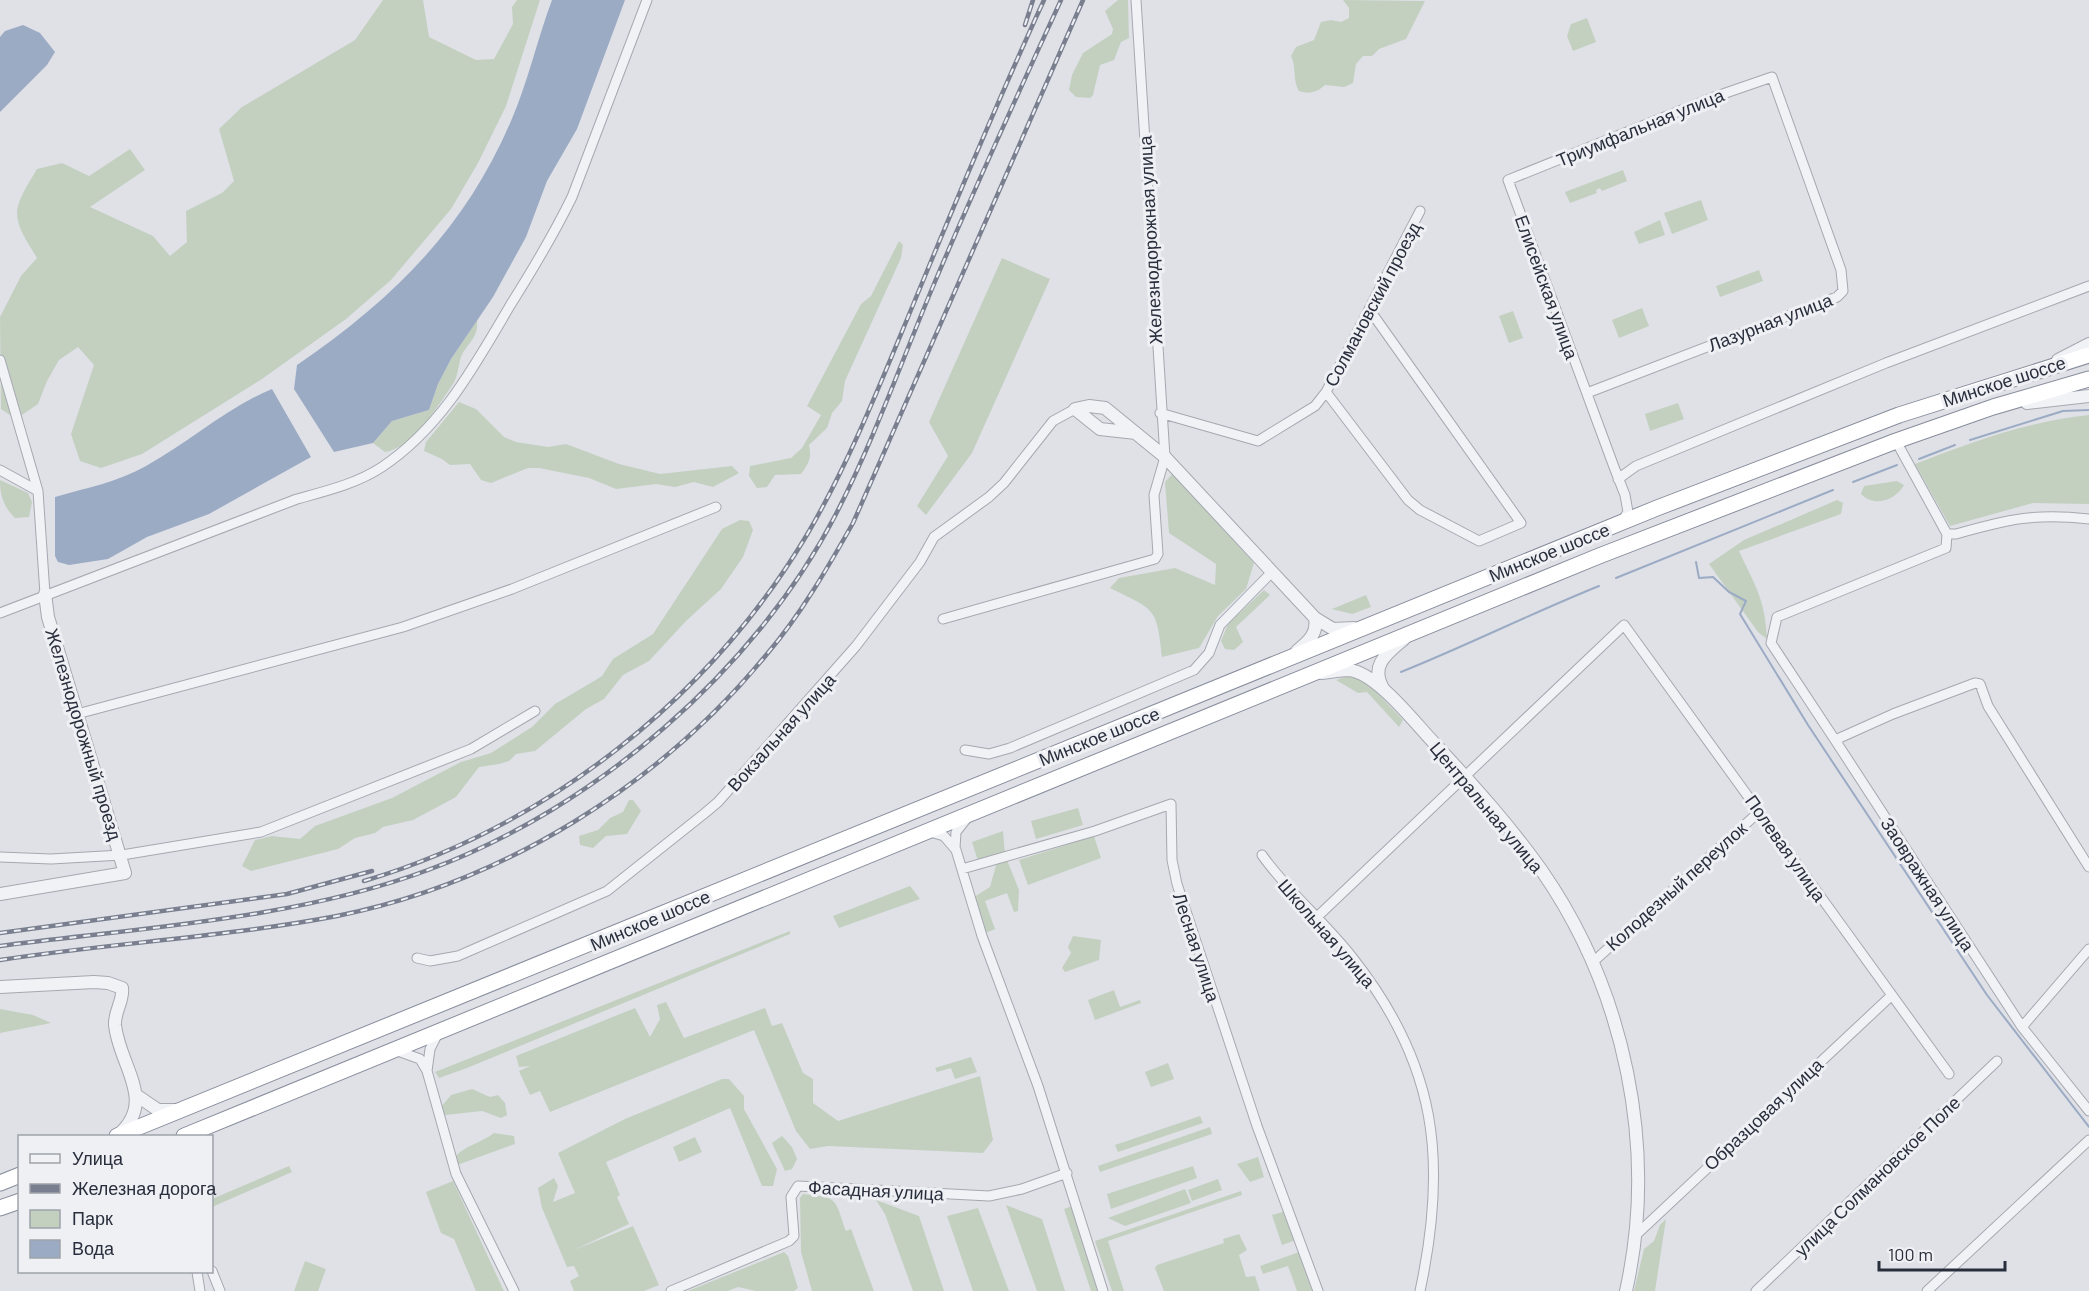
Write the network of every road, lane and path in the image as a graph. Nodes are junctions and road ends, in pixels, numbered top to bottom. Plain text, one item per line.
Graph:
1 (646, 0) edge
2 (1136, 0) edge
3 (1772, 77) joint
4 (1508, 180) joint
5 (1420, 211) dead end
6 (2089, 286) edge
7 (1369, 309) junction
8 (2089, 344) edge
9 (2089, 355) edge
10 (0, 360) edge
11 (2036, 371) junction
12 (2089, 379) edge
13 (1326, 392) junction
14 (1587, 393) junction
15 (2089, 396) edge
16 (1993, 407) junction
17 (1075, 409) junction
18 (1160, 413) junction
19 (1136, 433) junction
20 (1896, 441) junction
21 (1165, 457) junction
22 (0, 470) edge
23 (1618, 479) junction
24 (38, 492) junction
25 (1626, 495) junction
26 (716, 507) dead end
27 (1657, 508) junction
28 (2089, 519) edge
29 (1622, 523) junction
30 (1947, 534) junction
31 (1272, 572) junction
32 (45, 594) junction
33 (0, 613) edge
34 (1315, 618) junction
35 (944, 619) dead end
36 (1388, 619) junction
37 (1410, 633) junction
38 (1281, 663) junction
39 (1308, 675) junction
40 (1384, 691) junction
41 (535, 711) dead end
42 (77, 714) junction
43 (1835, 740) junction
44 (965, 750) dead end
45 (1465, 777) junction
46 (1760, 811) junction
47 (968, 817) junction
48 (930, 832) junction
49 (956, 850) junction
50 (122, 855) junction
51 (1262, 855) dead end
52 (0, 857) edge
53 (2089, 867) edge
54 (962, 869) junction
55 (0, 894) edge
56 (1317, 917) junction
57 (2089, 949) edge
58 (417, 958) dead end
59 (1593, 962) junction
60 (0, 987) edge
61 (1892, 995) junction
62 (2022, 1027) junction
63 (438, 1033) junction
64 (395, 1050) junction
65 (1997, 1061) dead end
66 (427, 1071) junction
67 (1949, 1074) dead end
68 (136, 1095) junction
69 (186, 1108) junction
70 (2089, 1111) edge
71 (118, 1135) edge
72 (121, 1135) edge
73 (190, 1135) edge
74 (2089, 1140) edge
75 (1067, 1173) junction
76 (18, 1176) edge
77 (0, 1183) edge
78 (18, 1202) edge
79 (0, 1208) edge
80 (1636, 1235) junction
81 (197, 1273) edge
82 (213, 1273) edge
83 (200, 1291) edge
84 (220, 1291) edge
85 (514, 1291) edge
86 (671, 1291) edge
87 (1103, 1291) edge
88 (1318, 1291) edge
89 (1420, 1291) edge
90 (1626, 1291) edge
91 (1756, 1291) edge
92 (1927, 1291) edge

1 - 32 street
2 - 18 street, Железнодорожная улица
3 - 4 street, Триумфальная улица
3 - 14 street, Лазурная улица
4 - 14 street, Елисейская улица
5 - 7 street, Солмановский проезд
6 - 23 street
7 - 13 street, Солмановский проезд
7 - 13 street
8 - 11 street
9 - 11 highway, Минское шоссе
10 - 24 street
11 - 27 highway, Минское шоссе
12 - 16 highway, Минское шоссе
13 - 18 street, Солмановский проезд
14 - 23 street, Елисейская улица
15 - 16 street
16 - 20 highway, Минское шоссе
17 - 19 street
17 - 19 street
17 - 58 street, Вокзальная улица
18 - 21 street, Железнодорожная улица
19 - 21 street
20 - 30 street
20 - 37 highway, Минское шоссе
21 - 31 street
21 - 35 street
22 - 24 street
23 - 25 street, Елисейская улица
24 - 32 street
25 - 27 street
25 - 29 street
26 - 42 street
27 - 29 highway, Минское шоссе
28 - 30 street
29 - 36 highway, Минское шоссе
30 - 43 street, Заовражная улица
31 - 34 street
31 - 44 street
32 - 33 street
32 - 42 street, Железнодорожный проезд
34 - 36 street
34 - 38 street
36 - 38 highway, Минское шоссе
37 - 39 highway, Минское шоссе
37 - 40 street
38 - 69 highway, Минское шоссе
39 - 40 street, Центральная улица
39 - 47 highway, Минское шоссе
40 - 45 street, Центральная улица
41 - 50 street
42 - 50 street, Железнодорожный проезд
43 - 53 street
43 - 62 street, Заовражная улица
45 - 46 street, Полевая улица
45 - 56 street
45 - 59 street, Центральная улица
46 - 59 street, Колодезный переулок
46 - 61 street, Полевая улица
47 - 48 highway, Минское шоссе
47 - 49 street
48 - 49 street
48 - 63 highway, Минское шоссе
49 - 54 street
50 - 52 street
50 - 55 street, Железнодорожный проезд
51 - 56 street, Школьная улица
54 - 75 street
54 - 88 street, Лесная улица
56 - 89 street, Школьная улица
57 - 62 street
59 - 80 street, Центральная улица
60 - 68 street
61 - 67 street, Полевая улица
61 - 80 street, Образцовая улица
62 - 70 street, Заовражная улица
63 - 64 highway, Минское шоссе
63 - 66 street
64 - 66 street
64 - 73 highway, Минское шоссе
65 - 91 street, улица Солмановское Поле
66 - 85 street
68 - 69 street
68 - 71 street
69 - 72 highway, Минское шоссе
74 - 92 street
75 - 86 street, Фасадная улица
75 - 87 street
76 - 77 highway
78 - 79 highway
80 - 90 street, Центральная улица
81 - 83 street
82 - 84 street

